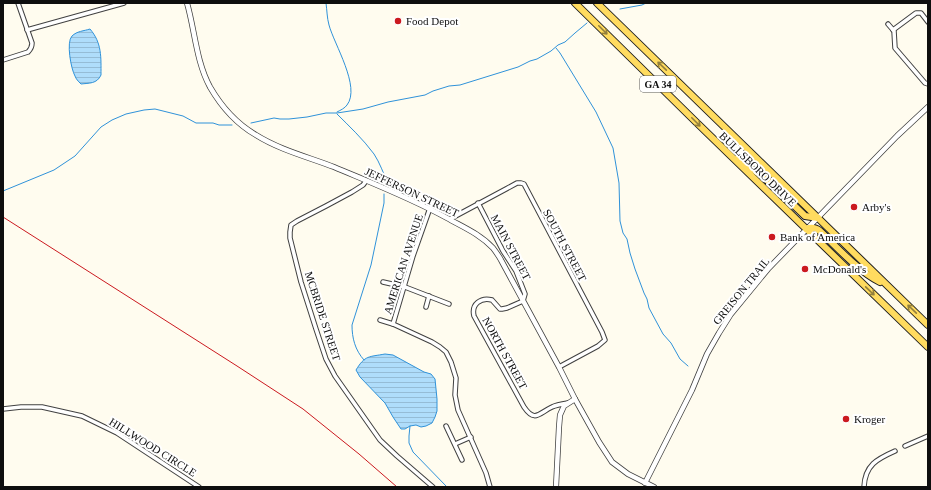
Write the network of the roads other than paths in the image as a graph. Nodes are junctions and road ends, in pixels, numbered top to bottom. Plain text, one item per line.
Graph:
1 (18, 3) edge
2 (124, 3) edge
3 (187, 3) edge
4 (575, 3) edge
5 (598, 3) edge
6 (928, 22) edge
7 (888, 24) dead end
8 (27, 30) junction
9 (893, 30) junction
10 (3, 60) edge
11 (928, 84) edge
12 (928, 107) edge
13 (727, 152) junction
14 (366, 180) junction
15 (478, 203) junction
16 (430, 208) junction
17 (818, 218) junction
18 (450, 219) junction
19 (806, 230) junction
20 (383, 282) dead end
21 (888, 286) junction
22 (404, 287) junction
23 (429, 296) junction
24 (523, 300) junction
25 (449, 304) dead end
26 (426, 307) dead end
27 (380, 320) dead end
28 (393, 324) junction
29 (928, 325) edge
30 (928, 347) edge
31 (559, 367) junction
32 (575, 399) junction
33 (568, 403) junction
34 (3, 409) edge
35 (446, 426) dead end
36 (928, 436) edge
37 (471, 437) junction
38 (455, 444) junction
39 (905, 446) dead end
40 (895, 451) dead end
41 (462, 460) dead end
42 (645, 483) junction
43 (199, 487) edge
44 (433, 487) edge
45 (490, 487) edge
46 (556, 487) edge
47 (654, 487) edge
48 (864, 487) edge

1 - 8 street
2 - 8 street
3 - 14 street, JEFFERSON STREET
4 -> 13 main road, BULLSBORO DRIVE / GA 34
17 -> 5 main road, BULLSBORO DRIVE / GA 34
6 - 9 street
7 - 9 street
8 - 10 street
9 - 11 street
12 - 17 street, GREISON TRAIL
13 - 17 main road
13 - 19 main road, BULLSBORO DRIVE / GA 34
14 - 16 street, JEFFERSON STREET
14 - 44 street, MCBRIDE STREET
15 - 18 street, SOUTH STREET
15 - 24 street, MAIN STREET
15 - 31 street, SOUTH STREET
16 - 18 street, JEFFERSON STREET
16 - 22 street, AMERICAN AVENUE
17 - 19 street, GREISON TRAIL
17 - 21 main road, BULLSBORO DRIVE / GA 34
18 - 24 street, JEFFERSON STREET
19 - 21 main road
19 -> 30 main road, BULLSBORO DRIVE / GA 34
19 - 42 street, GREISON TRAIL
20 - 22 street
29 -> 21 main road, BULLSBORO DRIVE / GA 34
22 - 23 street
22 - 28 street, AMERICAN AVENUE
23 - 25 street
23 - 26 street
24 - 31 street, JEFFERSON STREET
24 - 33 street, NORTH STREET
27 - 28 street
28 - 37 street
31 - 32 street, JEFFERSON STREET
32 - 33 street
32 - 42 street, JEFFERSON STREET
33 - 46 street
34 - 43 street, HILLWOOD CIRCLE
35 - 38 street
36 - 39 street
37 - 38 street
37 - 45 street
38 - 41 street
40 - 48 street
42 - 47 street, JEFFERSON STREET

